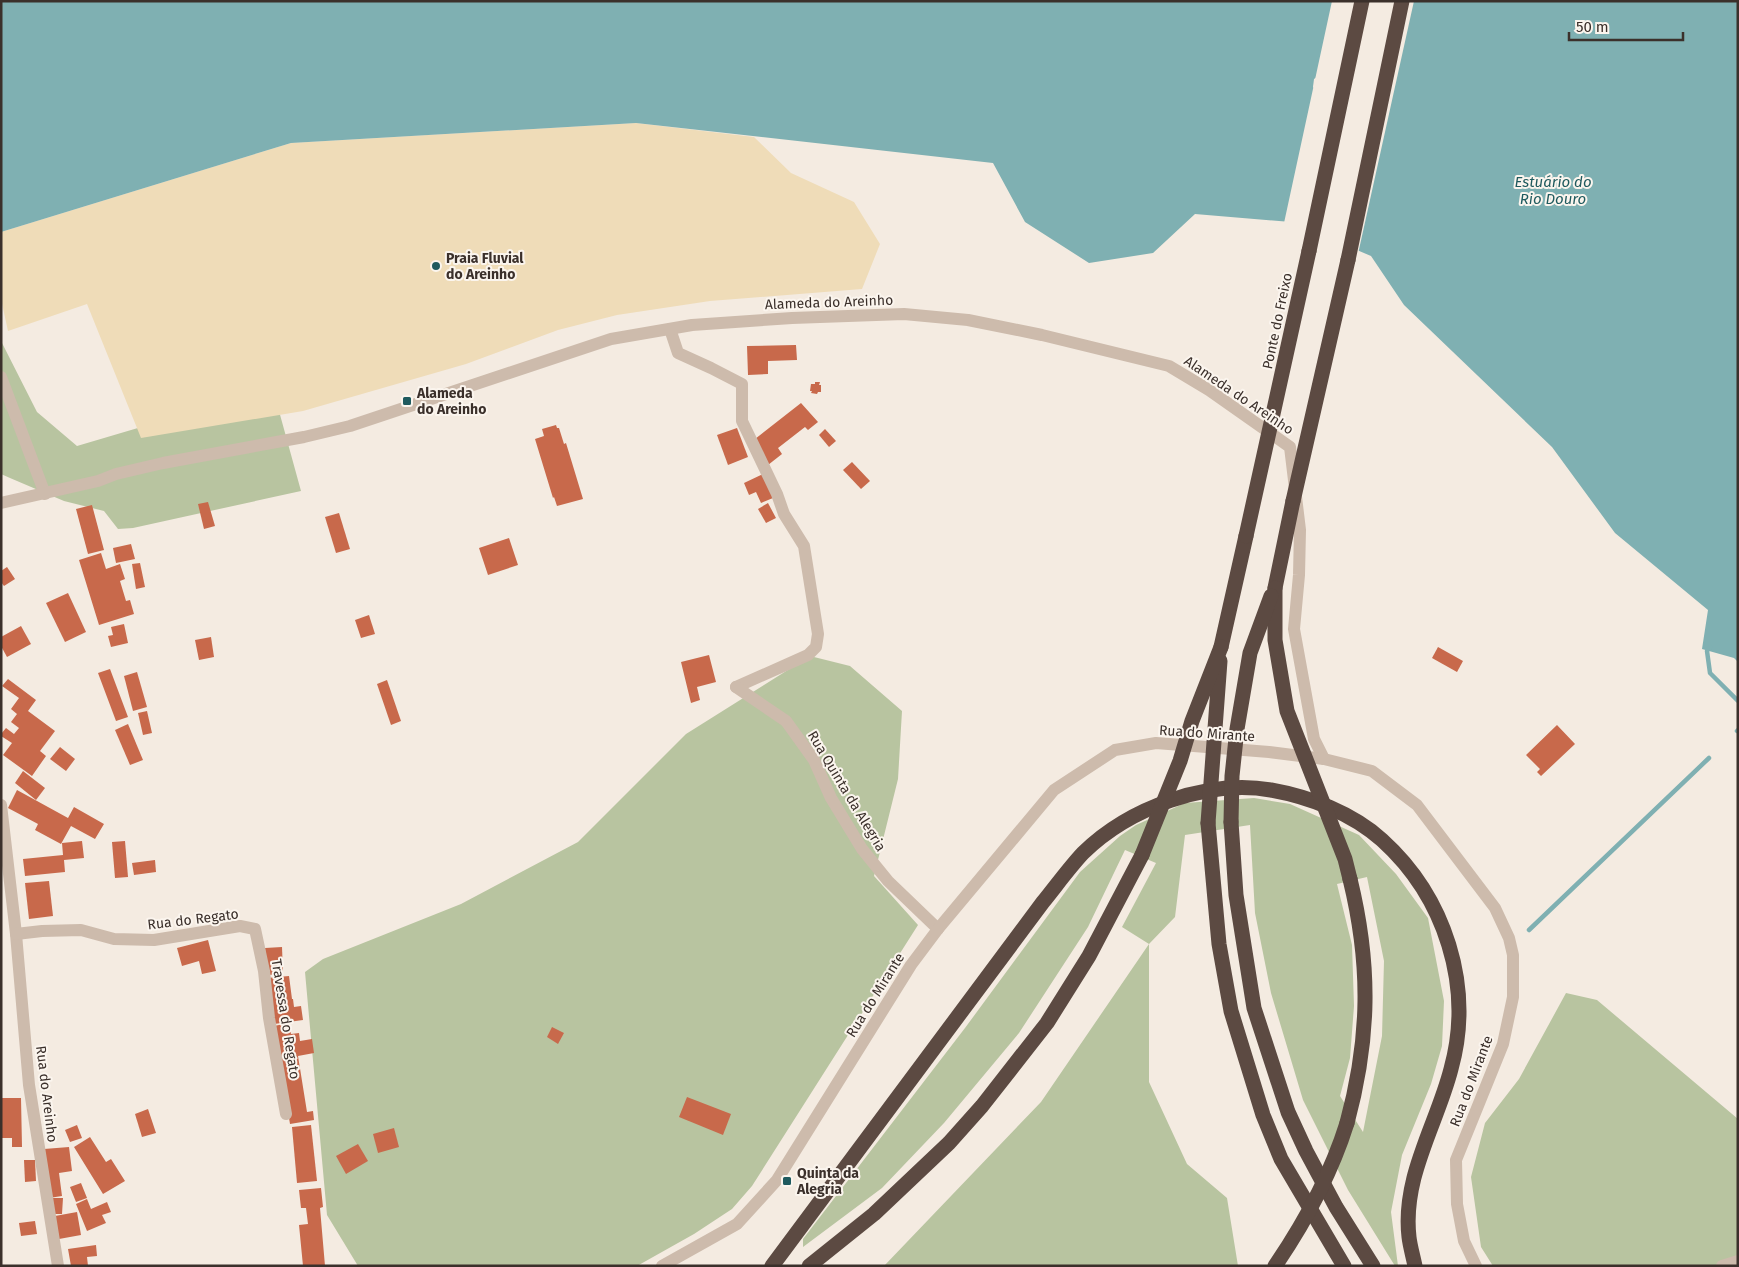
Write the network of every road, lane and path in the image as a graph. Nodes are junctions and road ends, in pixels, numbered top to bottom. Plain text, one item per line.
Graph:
1 (1362, 1) edge
2 (1402, 1) edge
3 (670, 329) junction
4 (1, 377) edge
5 (45, 494) junction
6 (1, 503) edge
7 (1274, 588) junction
8 (1221, 647) junction
9 (1324, 759) junction
10 (1, 805) edge
11 (255, 929) joint
12 (938, 929) junction
13 (16, 934) junction
14 (286, 1114) dead end
15 (1738, 1261) edge
16 (58, 1266) edge
17 (662, 1266) edge
18 (772, 1266) edge
19 (809, 1266) edge
20 (1275, 1266) edge
21 (1344, 1266) edge
22 (1373, 1266) edge
23 (1415, 1266) edge
24 (1476, 1266) edge
25 (1722, 1266) edge

1 - 8 highway, Ponte do Freixo, bridge
2 - 7 highway, bridge
3 - 5 street, Alameda do Areinho
3 - 9 street, Alameda do Areinho
3 - 12 street, Rua Quinta da Alegria
4 - 5 street
5 - 6 street, Alameda do Areinho
7 - 20 highway, bridge
7 - 22 highway, bridge
8 - 19 highway, bridge
8 - 21 highway, bridge
9 - 12 street, Rua do Mirante
9 - 24 street, Rua do Mirante
10 - 13 street, Rua do Areinho
11 - 13 street, Rua do Regato
11 - 14 street, Travessa do Regato
12 - 17 street, Rua do Mirante
13 - 16 street, Rua do Areinho
15 - 25 street
18 - 23 highway

